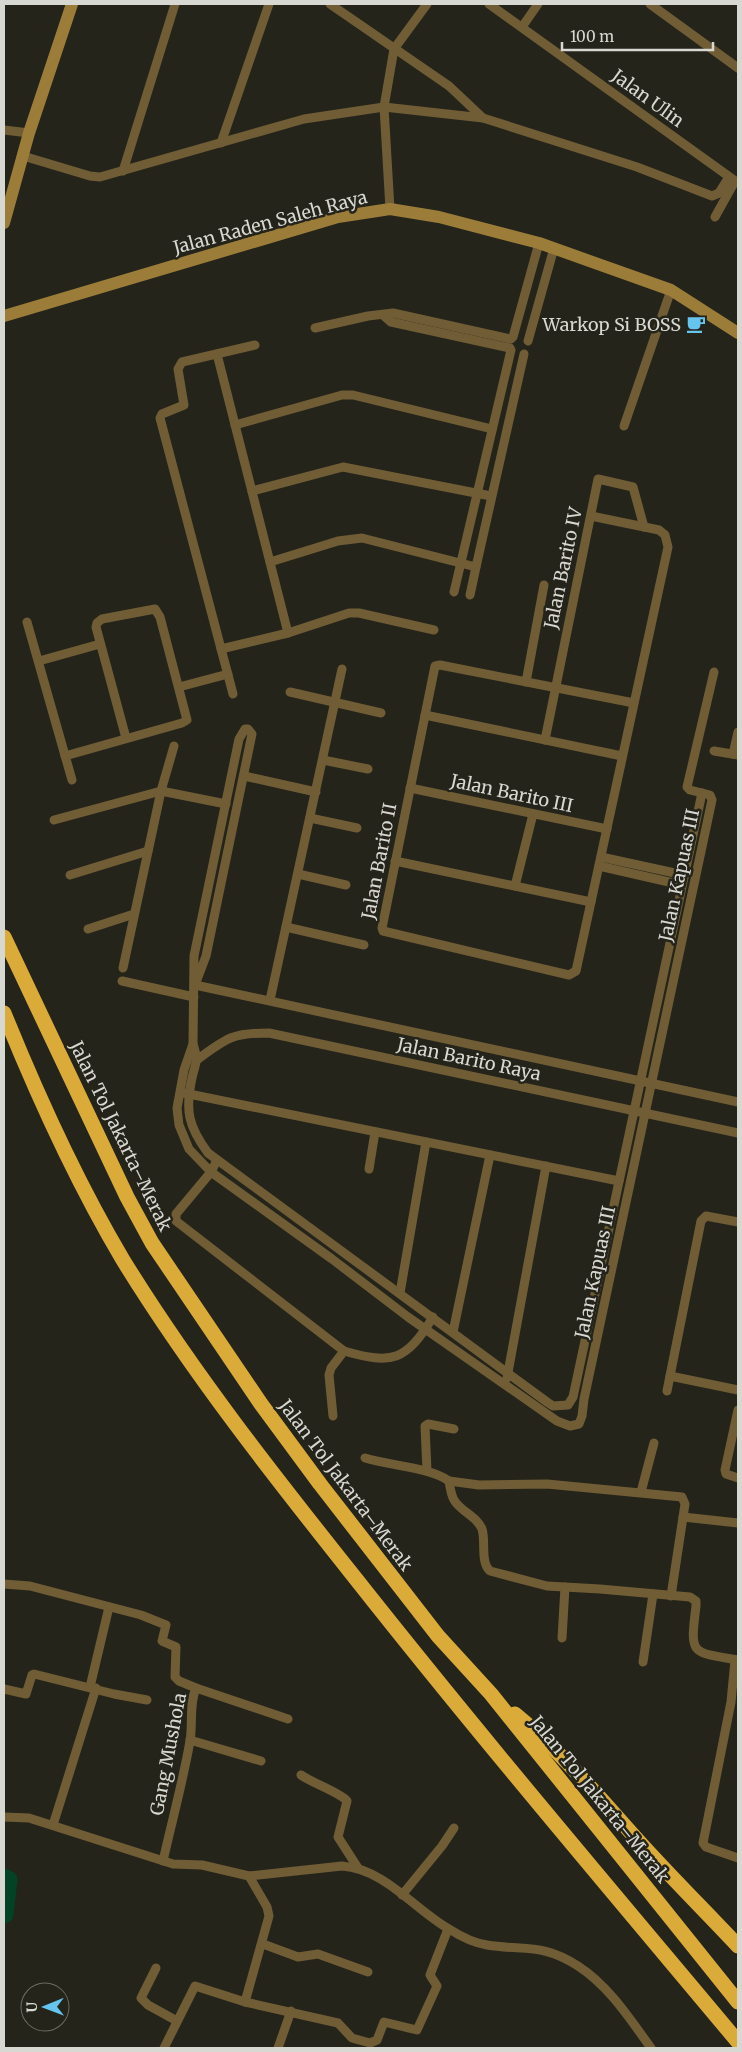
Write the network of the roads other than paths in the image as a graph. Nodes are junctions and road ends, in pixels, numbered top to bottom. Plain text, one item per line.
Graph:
1 (72, 4) edge
2 (175, 4) edge
3 (269, 4) edge
4 (330, 4) edge
5 (427, 4) edge
6 (489, 4) edge
7 (538, 4) edge
8 (650, 4) edge
9 (522, 27) junction
10 (394, 49) junction
11 (738, 68) edge
12 (384, 107) junction
13 (483, 118) junction
14 (4, 130) edge
15 (30, 133) junction
16 (221, 143) junction
17 (23, 156) junction
18 (123, 171) junction
19 (734, 180) edge
20 (390, 208) junction
21 (715, 217) dead end
22 (4, 223) edge
23 (539, 243) junction
24 (554, 248) junction
25 (671, 290) junction
26 (4, 316) edge
27 (315, 328) dead end
28 (738, 333) edge
29 (528, 341) junction
30 (511, 344) junction
31 (255, 345) dead end
32 (217, 354) junction
33 (524, 354) junction
34 (235, 425) junction
35 (624, 426) dead end
36 (492, 429) junction
37 (252, 491) junction
38 (477, 493) junction
39 (491, 496) junction
40 (591, 516) junction
41 (644, 527) junction
42 (270, 562) junction
43 (461, 562) junction
44 (476, 567) junction
45 (544, 585) dead end
46 (454, 592) dead end
47 (470, 595) dead end
48 (27, 622) dead end
49 (434, 630) dead end
50 (288, 633) junction
51 (100, 644) junction
52 (222, 649) junction
53 (38, 661) junction
54 (342, 670) dead end
55 (714, 672) dead end
56 (228, 674) junction
57 (526, 682) junction
58 (180, 687) junction
59 (555, 688) junction
60 (290, 692) dead end
61 (233, 694) dead end
62 (336, 702) junction
63 (634, 703) junction
64 (381, 713) dead end
65 (424, 715) junction
66 (738, 732) edge
67 (126, 738) junction
68 (545, 740) junction
69 (174, 746) dead end
70 (714, 751) dead end
71 (736, 754) edge
72 (65, 756) junction
73 (622, 756) junction
74 (323, 760) junction
75 (368, 769) dead end
76 (244, 776) junction
77 (72, 780) dead end
78 (410, 788) junction
79 (161, 791) junction
80 (316, 792) junction
81 (702, 793) junction
82 (226, 804) junction
83 (533, 814) junction
84 (310, 818) junction
85 (54, 820) dead end
86 (357, 828) dead end
87 (607, 829) junction
88 (148, 851) junction
89 (395, 861) junction
90 (600, 862) junction
91 (298, 874) junction
92 (70, 875) dead end
93 (684, 875) junction
94 (346, 885) dead end
95 (682, 885) junction
96 (515, 886) junction
97 (208, 891) junction
98 (219, 892) junction
99 (591, 902) junction
100 (134, 914) junction
101 (88, 928) dead end
102 (286, 928) junction
103 (4, 937) edge
104 (364, 945) dead end
105 (124, 968) dead end
106 (122, 981) dead end
107 (195, 985) junction
108 (194, 997) junction
109 (270, 1000) junction
110 (4, 1013) edge
111 (193, 1043) junction
112 (198, 1059) junction
113 (640, 1082) junction
114 (651, 1084) junction
115 (179, 1092) junction
116 (189, 1094) junction
117 (738, 1102) edge
118 (633, 1112) junction
119 (645, 1114) junction
120 (375, 1132) junction
121 (738, 1133) edge
122 (426, 1142) junction
123 (490, 1155) junction
124 (217, 1160) junction
125 (546, 1166) junction
126 (370, 1168) dead end
127 (211, 1172) junction
128 (619, 1181) junction
129 (738, 1222) edge
130 (340, 1251) junction
131 (332, 1259) junction
132 (601, 1264) junction
133 (612, 1267) junction
134 (400, 1293) junction
135 (433, 1317) junction
136 (426, 1329) junction
137 (453, 1332) junction
138 (344, 1351) junction
139 (510, 1374) junction
140 (670, 1376) junction
141 (504, 1385) junction
142 (738, 1390) edge
143 (667, 1392) dead end
144 (573, 1397) junction
145 (584, 1400) junction
146 (738, 1410) edge
147 (333, 1416) dead end
148 (454, 1429) dead end
149 (654, 1443) dead end
150 (734, 1450) edge
151 (365, 1458) dead end
152 (427, 1472) junction
153 (738, 1478) edge
154 (450, 1481) junction
155 (641, 1492) junction
156 (683, 1516) junction
157 (738, 1523) edge
158 (4, 1584) edge
159 (565, 1588) junction
160 (652, 1594) junction
161 (671, 1596) junction
162 (109, 1607) junction
163 (562, 1638) dead end
164 (737, 1660) edge
165 (643, 1662) dead end
166 (93, 1688) junction
167 (196, 1688) junction
168 (4, 1690) edge
169 (491, 1694) junction
170 (148, 1700) dead end
171 (288, 1719) dead end
172 (190, 1740) junction
173 (261, 1761) dead end
174 (301, 1775) dead end
175 (4, 1817) edge
176 (54, 1825) junction
177 (454, 1828) dead end
178 (738, 1858) edge
179 (163, 1861) junction
180 (358, 1868) junction
181 (249, 1876) junction
182 (402, 1895) junction
183 (448, 1929) junction
184 (263, 1944) junction
185 (738, 1946) edge
186 (156, 1968) dead end
187 (368, 1972) dead end
188 (245, 2002) junction
189 (738, 2002) edge
190 (291, 2011) junction
191 (177, 2021) junction
192 (738, 2042) edge
193 (164, 2048) edge
194 (278, 2048) edge
195 (650, 2048) edge

1 - 15 main road
2 - 18 street
3 - 16 street
4 - 10 street
5 - 10 street
6 - 9 street, Jalan Ulin
7 - 9 street
8 - 11 street
9 - 19 street, Jalan Ulin
10 - 12 street
10 - 13 street
12 - 13 street
12 - 16 street
12 - 20 street
13 - 19 street
14 - 15 street
15 - 17 main road
16 - 18 street
17 - 18 street
17 - 22 main road
19 - 21 street
20 - 23 main road, Jalan Raden Saleh Raya
20 - 26 main road, Jalan Raden Saleh Raya
23 - 24 main road, Jalan Raden Saleh Raya
23 - 30 street
24 - 25 main road, Jalan Raden Saleh Raya
24 - 29 street
25 - 28 main road, Jalan Raden Saleh Raya
25 - 35 street
27 - 30 street
29 - 30 street
29 - 33 street
30 - 33 street
30 - 36 street
31 - 32 street
32 - 34 street
32 - 52 street
33 - 39 street
34 - 36 street
34 - 37 street
36 - 38 street
37 - 38 street
37 - 42 street
38 - 39 street
38 - 43 street
39 - 44 street
40 - 41 street
40 - 41 street, Jalan Barito IV
40 - 59 street, Jalan Barito IV
41 - 63 street
42 - 43 street
42 - 50 street
43 - 44 street
43 - 46 street
44 - 47 street
45 - 57 street
48 - 53 street
49 - 50 street
50 - 52 street
51 - 53 street
51 - 58 street
51 - 67 street
52 - 56 street
53 - 72 street
54 - 62 street
55 - 81 street
56 - 58 street
56 - 61 street
57 - 59 street
57 - 65 street, Jalan Barito II
58 - 67 street
59 - 63 street
59 - 68 street, Jalan Barito IV
60 - 62 street
62 - 64 street
62 - 74 street
63 - 73 street
65 - 68 street
65 - 78 street, Jalan Barito II
66 - 71 street
67 - 72 street
68 - 73 street
69 - 79 street
70 - 71 street
72 - 77 street
73 - 87 street
74 - 75 street
74 - 80 street
76 - 80 street
76 - 82 street
76 - 98 street
78 - 83 street, Jalan Barito III
78 - 89 street, Jalan Barito II
79 - 82 street
79 - 85 street
79 - 88 street
80 - 84 street
81 - 93 street, Jalan Kapuas III
81 - 114 street, Jalan Kapuas III
82 - 97 street
83 - 87 street, Jalan Barito III
83 - 96 street
84 - 86 street
84 - 91 street
87 - 90 street
88 - 92 street
88 - 100 street
89 - 96 street
89 - 99 street, Jalan Barito II
90 - 93 street
90 - 95 street
90 - 99 street
91 - 94 street
91 - 102 street
93 - 95 street, Jalan Kapuas III
95 - 113 street, Jalan Kapuas III
96 - 99 street
97 - 98 street
97 - 107 street
98 - 107 street
100 - 101 street
100 - 105 street
102 - 104 street
102 - 109 street
103 - 169 highway, Jalan Tol Jakarta–Merak
106 - 108 street
107 - 108 street
107 - 109 street, Jalan Barito Raya
108 - 111 street
109 - 113 street, Jalan Barito Raya
110 - 192 highway
111 - 112 street
111 - 115 street
112 - 116 street
112 - 118 street, Jalan Barito Raya
113 - 114 street, Jalan Barito Raya
113 - 118 street, Jalan Kapuas III
114 - 117 street, Jalan Barito Raya
114 - 119 street, Jalan Kapuas III
115 - 116 street
115 - 127 street
116 - 120 street
116 - 124 street
118 - 119 street, Jalan Barito Raya
118 - 128 street, Jalan Kapuas III
119 - 121 street, Jalan Barito Raya
119 - 133 street, Jalan Kapuas III
120 - 122 street
120 - 126 street
122 - 123 street
122 - 134 street
123 - 125 street
123 - 137 street
124 - 127 street
124 - 130 street
125 - 128 street
125 - 139 street
127 - 131 street
127 - 138 street
128 - 132 street, Jalan Kapuas III
129 - 140 street
130 - 131 street
130 - 134 street
131 - 136 street
132 - 133 street
132 - 144 street, Jalan Kapuas III
133 - 145 street, Jalan Kapuas III
134 - 135 street
135 - 136 street
135 - 137 street
136 - 138 street
136 - 141 street
137 - 139 street
138 - 147 street
139 - 141 street
139 - 144 street
140 - 142 street
140 - 143 street
141 - 145 street, Jalan Kapuas III
144 - 145 street
146 - 150 street
148 - 152 street
149 - 155 street
150 - 153 street
151 - 152 street
152 - 154 street
154 - 155 street
154 - 159 street
155 - 156 street
156 - 157 street
156 - 161 street
158 - 162 street
159 - 160 street
159 - 163 street
160 - 161 street
160 - 165 street
161 - 164 street
162 - 166 street
162 - 167 street
164 - 178 street
166 - 168 street
166 - 170 street
166 - 176 street
167 - 171 street, Gang Mushola
167 - 172 street, Gang Mushola
169 - 185 highway
169 - 189 highway, Jalan Tol Jakarta–Merak
172 - 173 street
172 - 179 street, Gang Mushola
174 - 180 street
175 - 176 street
176 - 179 street
177 - 182 street
179 - 181 street
180 - 181 street
180 - 182 street
181 - 184 street
182 - 183 street
183 - 190 street
183 - 195 street
184 - 187 street
184 - 188 street
186 - 191 street
188 - 190 street
188 - 191 street
190 - 194 street
191 - 193 street

